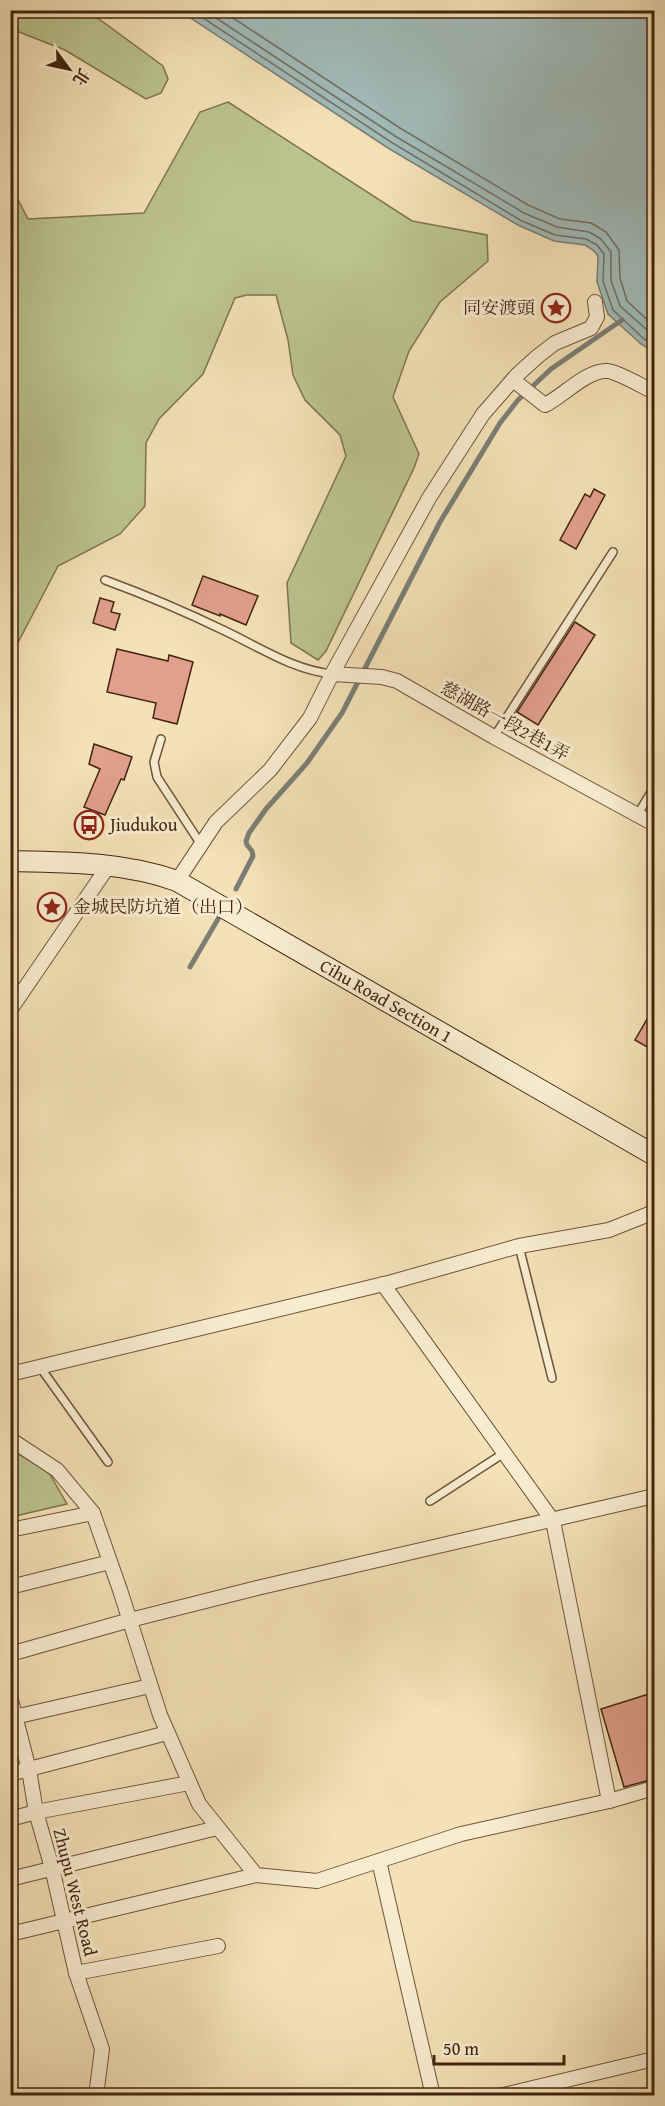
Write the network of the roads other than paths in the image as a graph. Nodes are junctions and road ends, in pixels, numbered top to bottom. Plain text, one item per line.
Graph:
1 (595, 302) dead end
2 (514, 381) junction
3 (654, 392) edge
4 (613, 552) dead end
5 (105, 580) dead end
6 (339, 674) junction
7 (494, 737) junction
8 (161, 739) dead end
9 (654, 787) edge
10 (638, 814) junction
11 (654, 824) edge
12 (200, 843) junction
13 (10, 861) edge
14 (109, 865) junction
15 (177, 881) junction
16 (10, 1011) edge
17 (654, 1155) edge
18 (654, 1212) edge
19 (519, 1246) junction
20 (383, 1284) junction
21 (40, 1367) junction
22 (10, 1374) edge
23 (552, 1378) dead end
24 (10, 1439) edge
25 (504, 1453) junction
26 (108, 1461) dead end
27 (654, 1496) edge
28 (430, 1501) dead end
29 (93, 1513) junction
30 (553, 1521) junction
31 (10, 1530) edge
32 (110, 1562) junction
33 (10, 1587) edge
34 (130, 1620) junction
35 (10, 1654) edge
36 (150, 1686) junction
37 (10, 1696) edge
38 (13, 1717) edge
39 (167, 1733) junction
40 (29, 1770) junction
41 (10, 1774) edge
42 (189, 1783) junction
43 (654, 1788) edge
44 (609, 1801) junction
45 (36, 1812) junction
46 (10, 1820) edge
47 (217, 1828) junction
48 (379, 1861) junction
49 (52, 1868) junction
50 (256, 1875) junction
51 (10, 1879) edge
52 (63, 1920) junction
53 (10, 1934) edge
54 (218, 1946) dead end
55 (76, 1973) junction
56 (654, 2060) edge
57 (96, 2096) edge
58 (433, 2096) edge
59 (499, 2096) edge

1 - 2 street
2 - 3 street
2 - 6 street
4 - 7 lane
5 - 6 lane
6 - 7 street, 慈湖路一段2巷1弄
6 - 12 street
7 - 10 street, 慈湖路一段2巷1弄
8 - 12 lane
9 - 10 lane
10 - 11 street, 慈湖路一段2巷1弄
12 - 15 street
13 - 14 main road, Cihu Road Section 1
14 - 15 main road, Cihu Road Section 1
14 - 16 street
15 - 17 main road, Cihu Road Section 1
18 - 19 street
19 - 20 street
19 - 23 lane
20 - 21 street
20 - 25 street
21 - 22 street
21 - 26 lane
24 - 29 street
25 - 28 lane
25 - 30 street
27 - 30 street
29 - 31 street
29 - 32 street
30 - 34 street
30 - 44 street
32 - 33 street
32 - 34 street
34 - 35 street
34 - 36 street
36 - 38 street
36 - 39 street
37 - 38 street, Zhupu West Road
38 - 40 street, Zhupu West Road
39 - 40 street
39 - 42 street
40 - 41 street
40 - 45 street, Zhupu West Road
42 - 45 street
42 - 47 street
43 - 44 street
44 - 48 street
45 - 46 street
45 - 49 street, Zhupu West Road
47 - 49 street
47 - 50 street
48 - 50 street
48 - 58 street
49 - 51 street
49 - 52 street, Zhupu West Road
50 - 52 street
52 - 53 street
52 - 55 street, Zhupu West Road
54 - 55 street
55 - 57 street, Zhupu West Road
56 - 59 street

